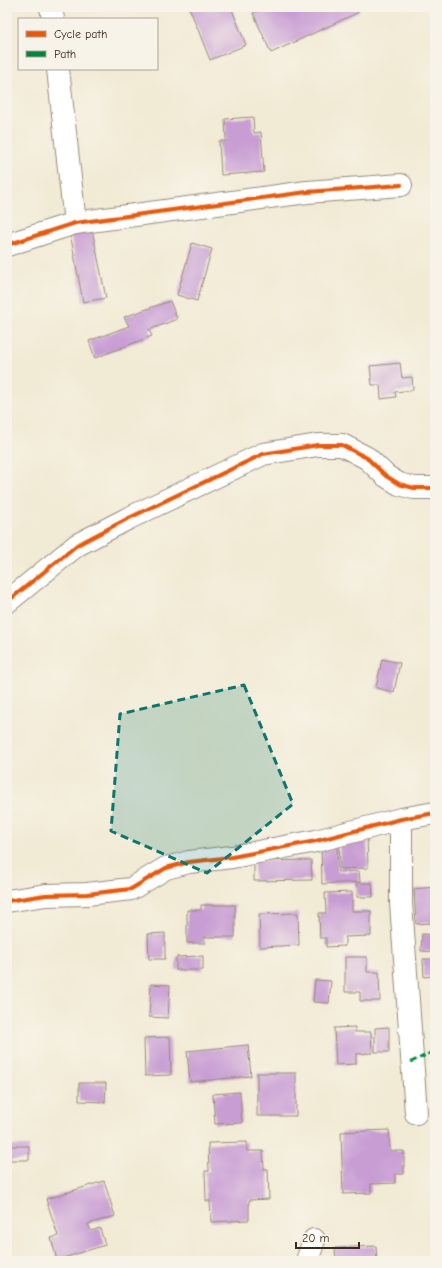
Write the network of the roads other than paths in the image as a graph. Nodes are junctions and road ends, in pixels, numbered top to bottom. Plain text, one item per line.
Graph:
1 (52, 7) edge
2 (53, 18) edge
3 (58, 70) edge
4 (401, 185) dead end
5 (75, 223) junction
6 (7, 245) edge
7 (435, 488) edge
8 (7, 602) edge
9 (435, 813) edge
10 (401, 819) junction
11 (7, 902) edge
12 (416, 1113) dead end
13 (314, 1240) dead end
14 (307, 1261) edge

1 - 2 street
3 - 5 street
4 - 5 street
5 - 6 street
7 - 8 street
9 - 10 street
10 - 11 street
10 - 12 street
13 - 14 street

